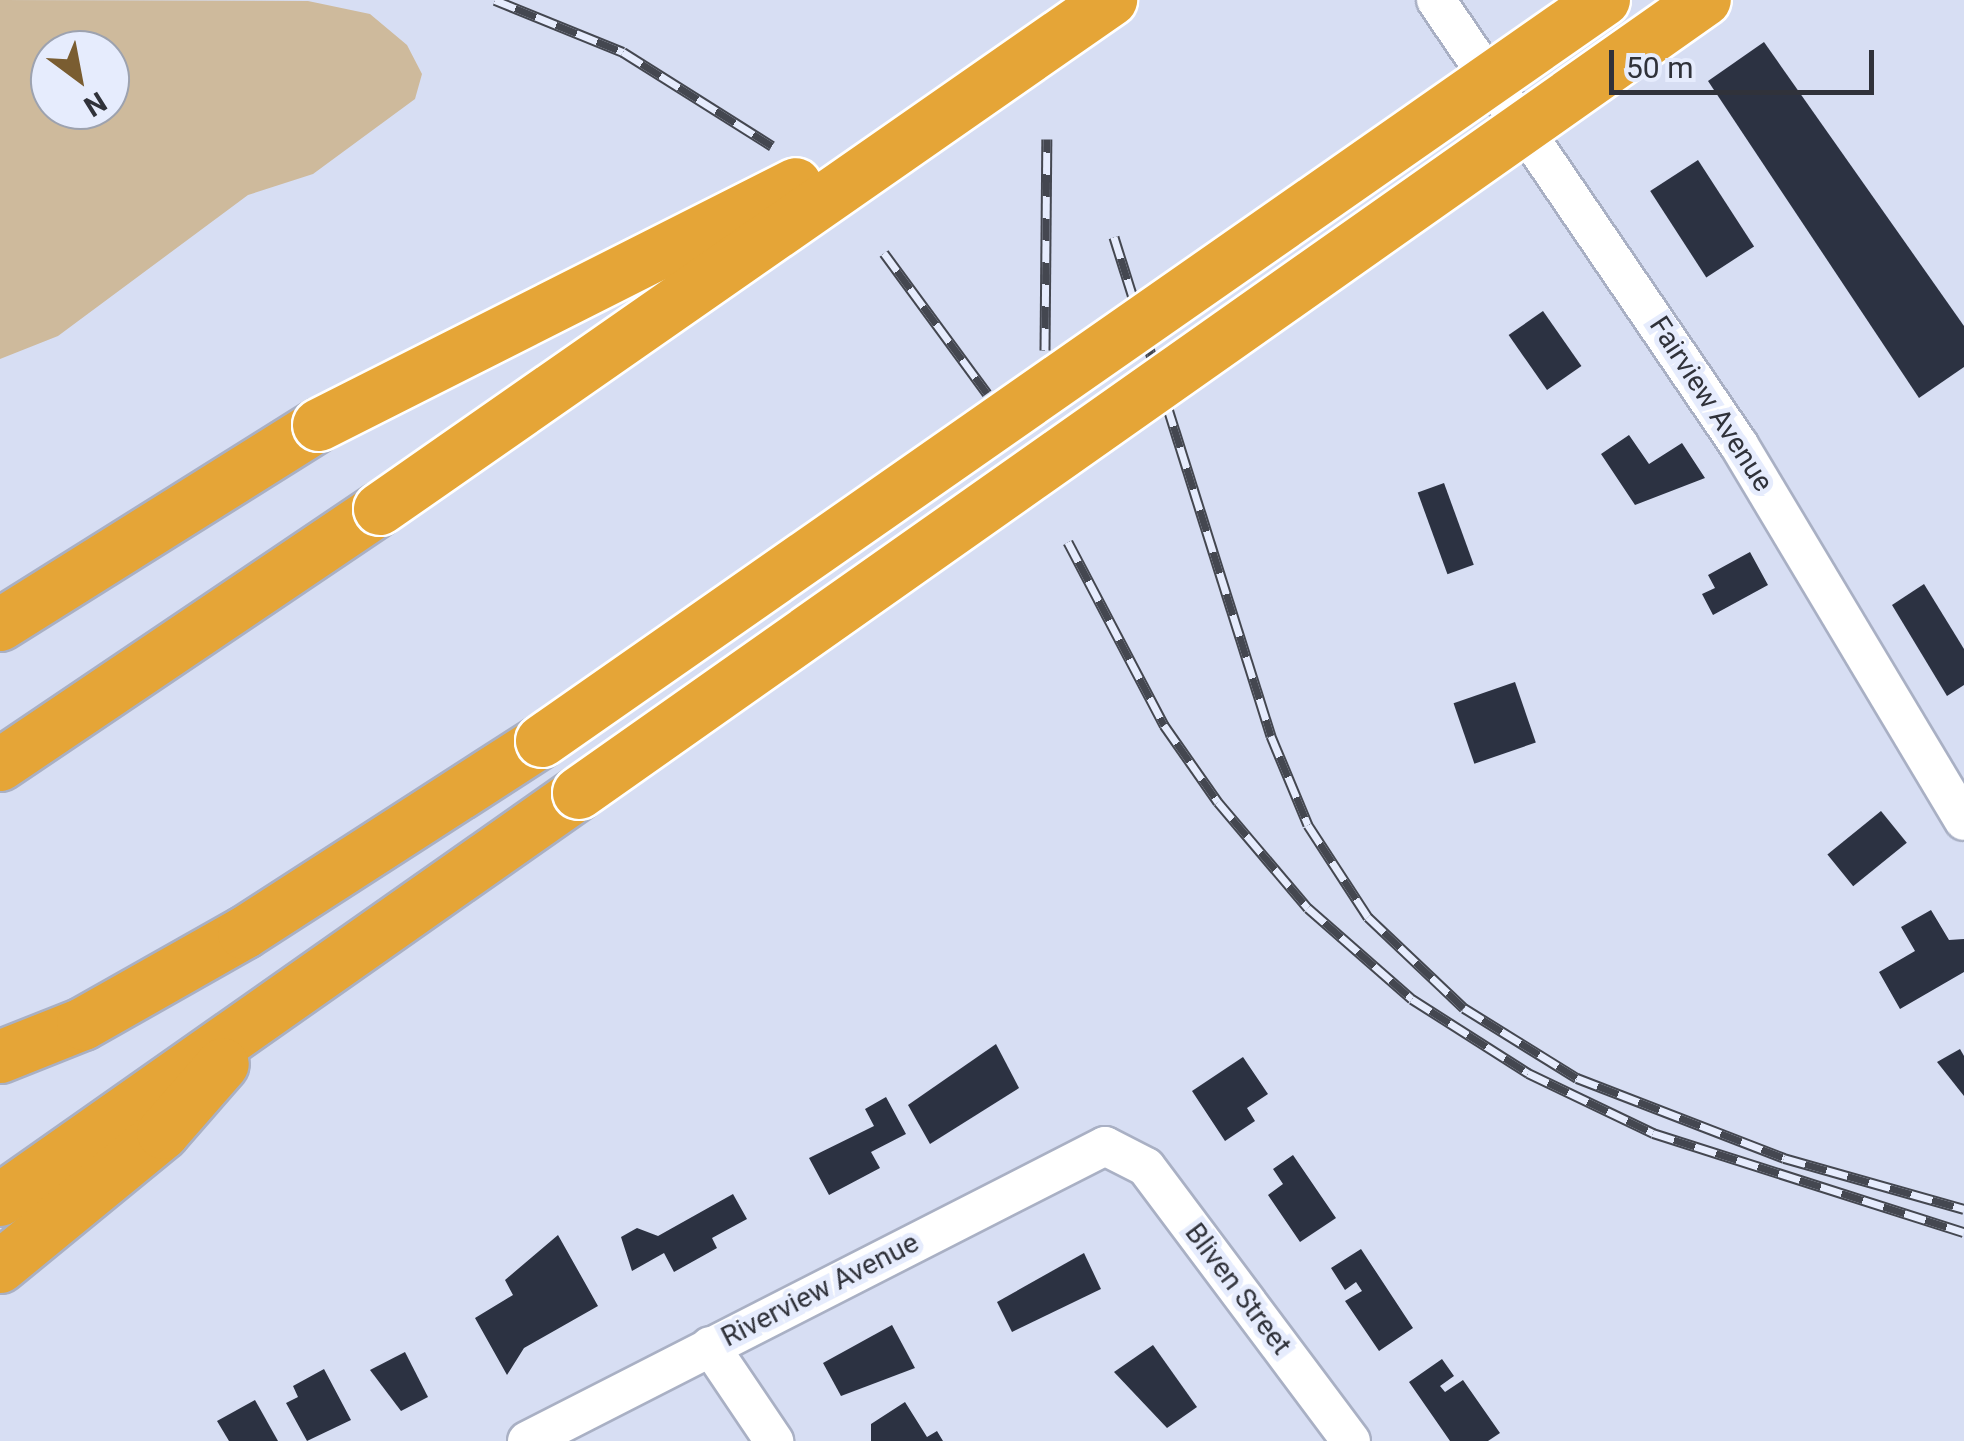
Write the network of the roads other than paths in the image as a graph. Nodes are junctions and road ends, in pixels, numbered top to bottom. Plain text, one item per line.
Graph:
1 (1110, 0) edge
2 (1436, 0) edge
3 (1604, 0) edge
4 (1705, 0) edge
5 (1042, 48) junction
6 (0, 628) edge
7 (0, 766) edge
8 (1964, 821) edge
9 (265, 1007) junction
10 (0, 1058) edge
11 (1115, 1148) joint
12 (0, 1200) edge
13 (0, 1267) edge
14 (710, 1346) junction
15 (527, 1441) edge
16 (774, 1441) edge
17 (1352, 1441) edge

1 - 5 highway, bridge
2 - 8 street, Fairview Avenue
3 - 10 highway, bridge
4 - 9 highway, bridge
5 - 6 highway, bridge
5 - 7 highway, bridge
9 - 12 highway
9 - 13 highway
11 - 14 street, Riverview Avenue
11 - 17 street, Bliven Street
14 - 15 street, Riverview Avenue
14 - 16 street

